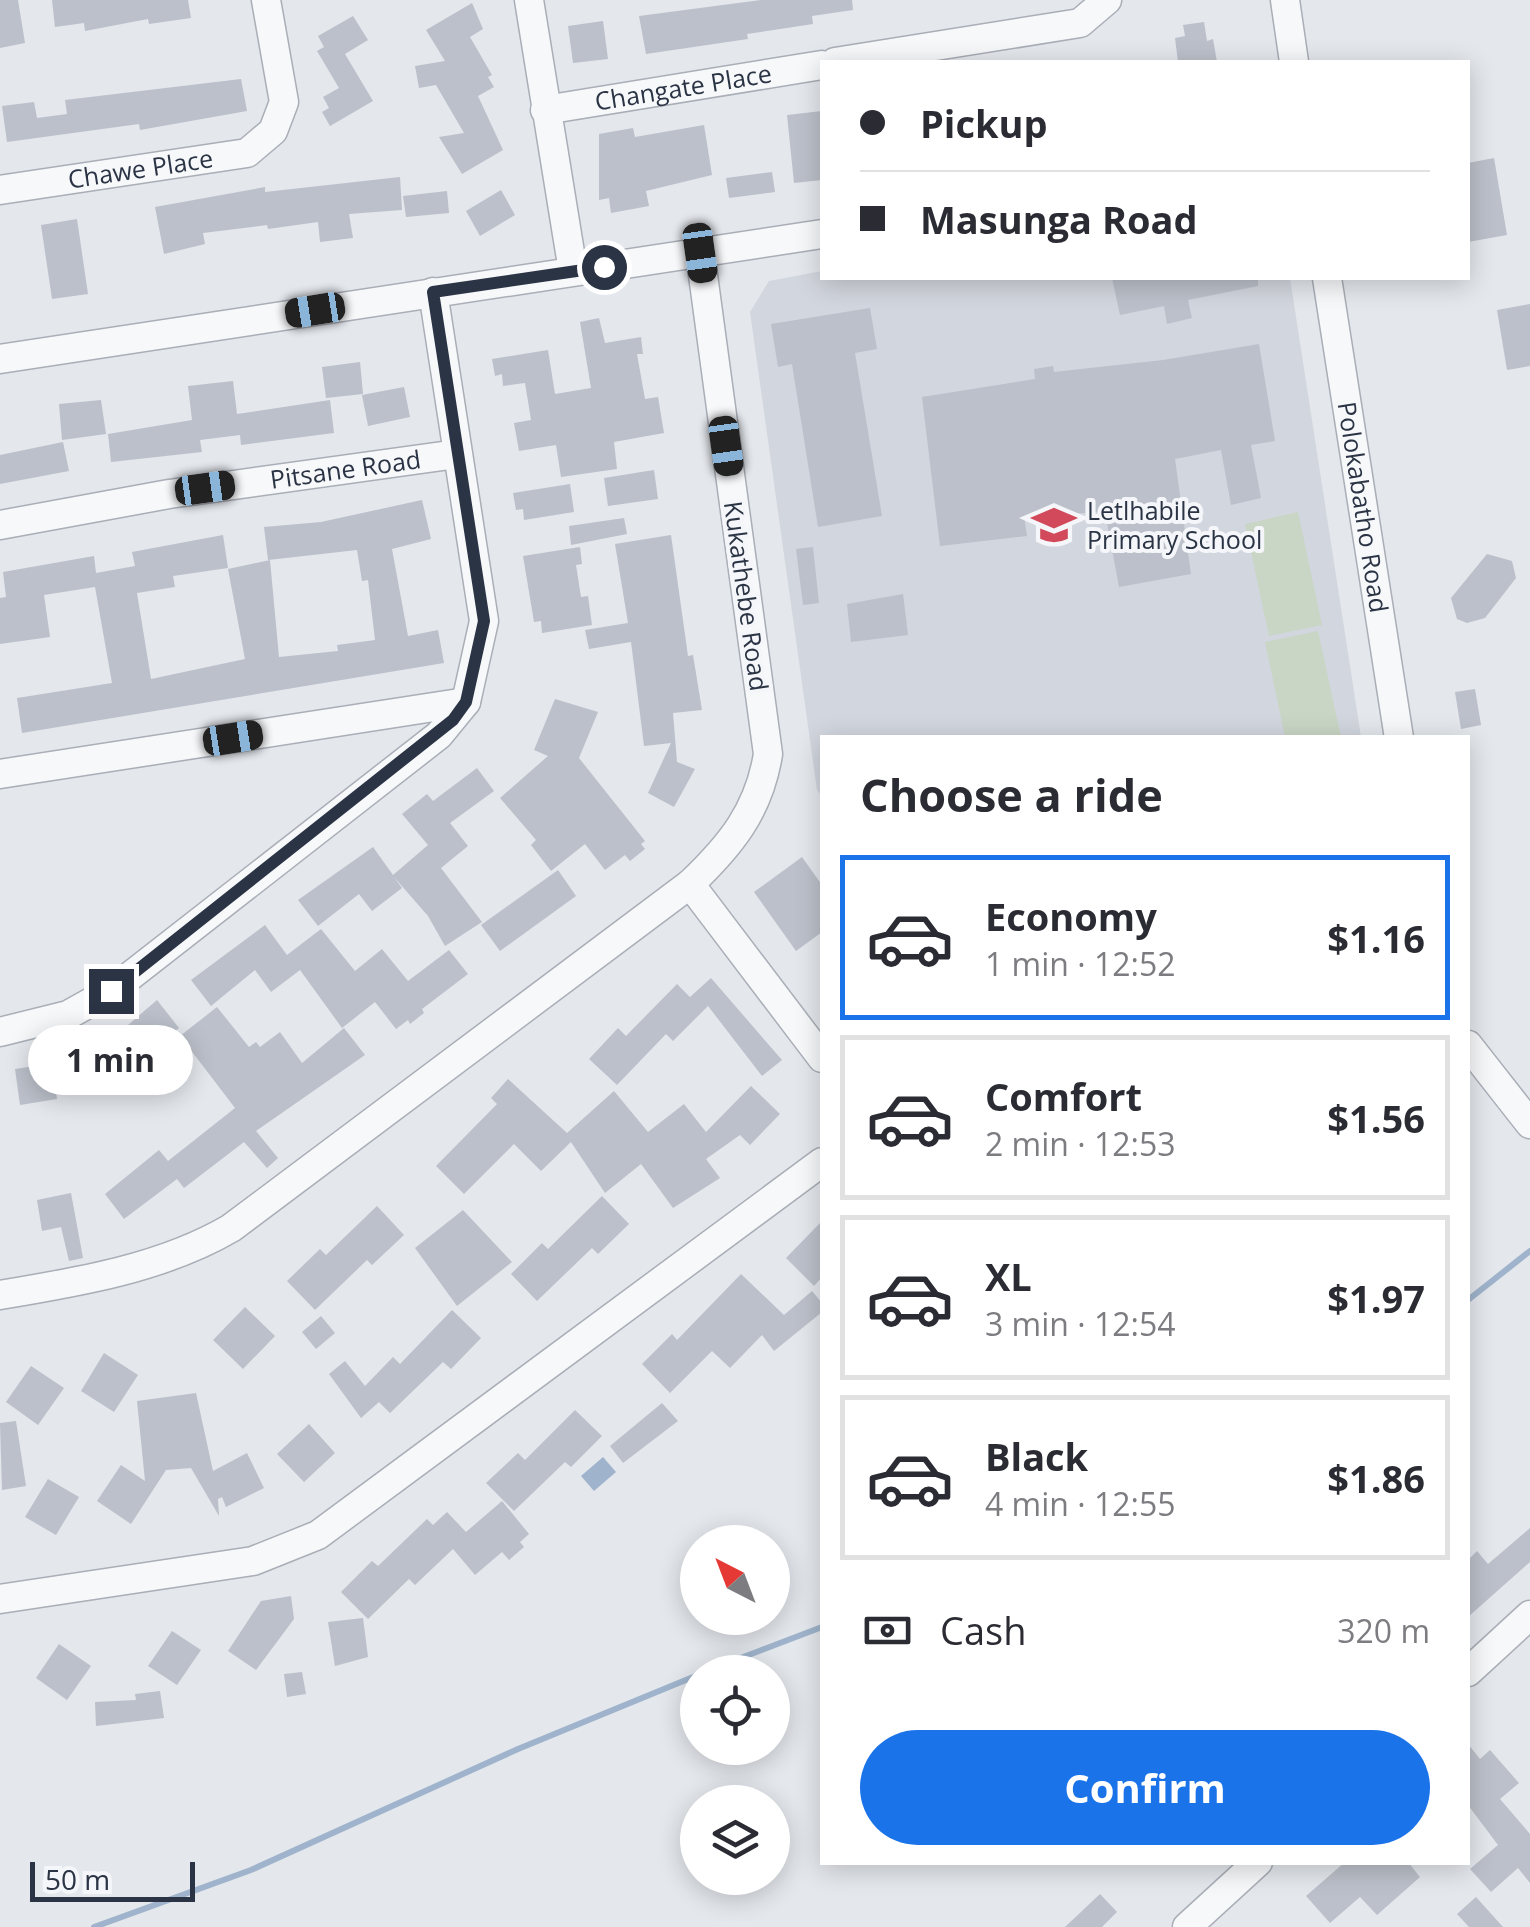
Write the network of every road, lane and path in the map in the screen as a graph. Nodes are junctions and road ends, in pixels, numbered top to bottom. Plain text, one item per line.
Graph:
1 (266, 0) edge
2 (528, 0) edge
3 (1285, 0) edge
4 (1106, 2) edge
5 (848, 60) edge
6 (1294, 60) edge
7 (820, 64) edge
8 (544, 110) junction
9 (0, 190) edge
10 (820, 234) edge
11 (700, 253) junction
12 (573, 271) junction
13 (1327, 280) edge
14 (433, 292) junction
15 (0, 360) edge
16 (457, 454) junction
17 (0, 525) edge
18 (466, 702) junction
19 (1399, 735) edge
20 (0, 774) edge
21 (690, 884) junction
22 (0, 1032) edge
23 (1470, 1047) edge
24 (820, 1055) edge
25 (1530, 1124) edge
26 (820, 1163) edge
27 (1, 1287) edge
28 (0, 1599) edge
29 (1530, 1615) edge
30 (1470, 1670) edge
31 (1255, 1865) edge
32 (1187, 1927) edge

1 - 9 street, Chawe Place
2 - 8 street
3 - 6 street
4 - 5 street
7 - 8 street, Changate Place
8 - 12 street
10 - 11 street
11 - 12 street
11 - 21 street, Kukathebe Road
12 - 14 street
13 - 19 street, Polokabatho Road
14 - 15 street
14 - 16 street
16 - 17 street, Pitsane Road
16 - 18 street
18 - 20 street
18 - 22 street
21 - 24 street
21 - 27 street, Kukathebe Road
23 - 25 street
26 - 28 street
29 - 30 street
31 - 32 street

